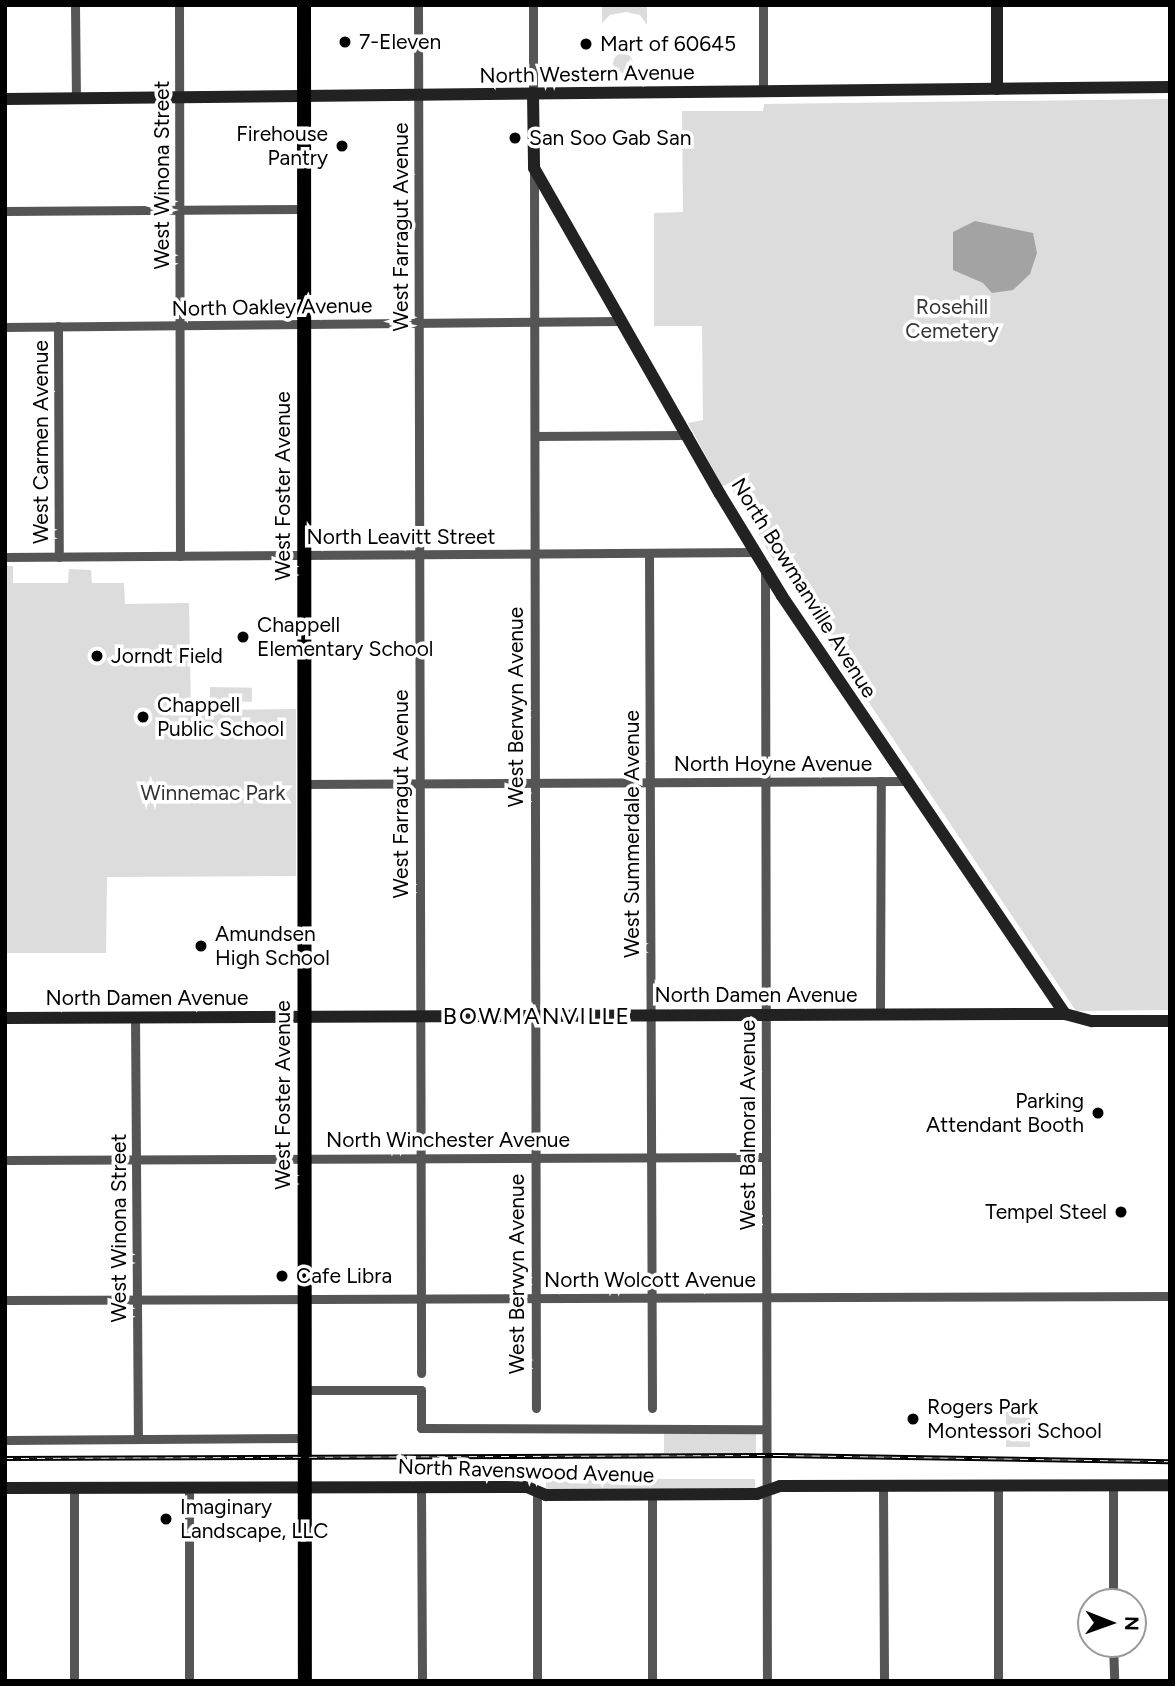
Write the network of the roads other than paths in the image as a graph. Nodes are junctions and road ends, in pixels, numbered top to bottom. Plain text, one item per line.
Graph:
1 (75, 5) edge
2 (179, 5) edge
3 (304, 5) edge
4 (418, 5) edge
5 (533, 5) edge
6 (764, 5) edge
7 (998, 5) edge
8 (1170, 87) edge
9 (997, 89) junction
10 (763, 91) junction
11 (533, 93) junction
12 (418, 95) junction
13 (304, 96) junction
14 (180, 97) junction
15 (76, 98) junction
16 (5, 99) edge
17 (534, 168) junction
18 (303, 209) junction
19 (180, 210) junction
20 (5, 211) edge
21 (622, 321) junction
22 (535, 322) junction
23 (418, 323) junction
24 (303, 324) junction
25 (180, 325) junction
26 (58, 326) junction
27 (5, 327) edge
28 (688, 435) junction
29 (535, 436) junction
30 (755, 552) junction
31 (535, 553) junction
32 (649, 553) junction
33 (418, 554) junction
34 (304, 555) junction
35 (180, 556) junction
36 (5, 557) edge
37 (59, 557) junction
38 (765, 569) junction
39 (881, 781) junction
40 (907, 781) junction
41 (649, 782) junction
42 (765, 782) junction
43 (419, 783) junction
44 (535, 783) junction
45 (303, 784) junction
46 (650, 1014) junction
47 (765, 1014) junction
48 (880, 1014) junction
49 (1065, 1014) junction
50 (536, 1015) junction
51 (420, 1016) junction
52 (135, 1017) junction
53 (304, 1017) junction
54 (5, 1018) edge
55 (1170, 1021) edge
56 (651, 1157) junction
57 (765, 1157) junction
58 (420, 1158) junction
59 (536, 1158) junction
60 (136, 1159) junction
61 (304, 1159) junction
62 (5, 1160) edge
63 (1170, 1296) edge
64 (421, 1297) junction
65 (536, 1297) junction
66 (651, 1297) junction
67 (765, 1297) junction
68 (304, 1298) junction
69 (137, 1299) junction
70 (5, 1300) edge
71 (421, 1373) dead end
72 (305, 1390) junction
73 (536, 1408) dead end
74 (652, 1408) dead end
75 (765, 1429) junction
76 (305, 1438) junction
77 (138, 1439) junction
78 (5, 1440) edge
79 (998, 1485) junction
80 (1114, 1485) junction
81 (1170, 1485) edge
82 (883, 1486) junction
83 (305, 1487) junction
84 (421, 1487) junction
85 (5, 1488) edge
86 (74, 1488) junction
87 (189, 1488) junction
88 (537, 1491) junction
89 (766, 1491) junction
90 (652, 1494) junction
91 (1114, 1588) edge
92 (1114, 1658) edge
93 (74, 1681) edge
94 (189, 1681) edge
95 (305, 1681) edge
96 (422, 1681) edge
97 (537, 1681) edge
98 (652, 1681) edge
99 (767, 1681) edge
100 (884, 1681) edge
101 (998, 1681) edge
102 (1114, 1681) edge

1 - 15 street
2 - 14 street, West Winona Street
3 - 13 main road, West Foster Avenue
4 - 12 street, West Farragut Avenue
5 - 11 street, West Berwyn Avenue
6 - 10 street
7 - 9 street
8 - 9 street, North Western Avenue
9 - 10 street, North Western Avenue
10 - 11 street, North Western Avenue
11 - 12 street, North Western Avenue
11 - 17 street, West Berwyn Avenue
12 - 13 street, North Western Avenue
12 - 23 street, West Farragut Avenue
13 - 14 street, North Western Avenue
13 - 18 main road, West Foster Avenue
14 - 15 street, North Western Avenue
14 - 19 street, West Winona Street
15 - 16 street, North Western Avenue
17 - 21 street, North Bowmanville Avenue
17 - 22 street, West Berwyn Avenue
18 - 19 street
18 - 24 main road, West Foster Avenue
19 - 20 street
19 - 25 street, West Winona Street
21 - 22 street, North Oakley Avenue
21 - 28 street, North Bowmanville Avenue
22 - 23 street, North Oakley Avenue
22 - 29 street, West Berwyn Avenue
23 - 24 street, North Oakley Avenue
23 - 33 street, West Farragut Avenue
24 - 25 street, North Oakley Avenue
24 - 34 main road, West Foster Avenue
25 - 26 street, North Oakley Avenue
25 - 35 street, West Winona Street
26 - 27 street, North Oakley Avenue
26 - 37 street, West Carmen Avenue
28 - 29 street
28 - 30 street, North Bowmanville Avenue
29 - 31 street, West Berwyn Avenue
30 - 32 street, North Leavitt Street
30 - 38 street, North Bowmanville Avenue
31 - 32 street, North Leavitt Street
31 - 33 street, North Leavitt Street
31 - 44 street, West Berwyn Avenue
32 - 41 street, West Summerdale Avenue
33 - 34 street, North Leavitt Street
33 - 43 street, West Farragut Avenue
34 - 35 street, North Leavitt Street
34 - 45 main road, West Foster Avenue
35 - 37 street, North Leavitt Street
36 - 37 street, North Leavitt Street
38 - 40 street, North Bowmanville Avenue
38 - 42 street, West Balmoral Avenue
39 - 40 street, North Hoyne Avenue
39 - 42 street, North Hoyne Avenue
39 - 48 street
40 - 49 street, North Bowmanville Avenue
41 - 42 street, North Hoyne Avenue
41 - 44 street, North Hoyne Avenue
41 - 46 street, West Summerdale Avenue
42 - 47 street, West Balmoral Avenue
43 - 44 street, North Hoyne Avenue
43 - 45 street, North Hoyne Avenue
43 - 51 street, West Farragut Avenue
44 - 50 street, West Berwyn Avenue
45 - 53 main road, West Foster Avenue
46 - 47 street, North Damen Avenue
46 - 50 street, North Damen Avenue
46 - 56 street, West Summerdale Avenue
47 - 48 street, North Damen Avenue
47 - 57 street, West Balmoral Avenue
48 - 49 street, North Damen Avenue
49 - 55 street, North Damen Avenue
50 - 51 street, North Damen Avenue
50 - 59 street, West Berwyn Avenue
51 - 53 street, North Damen Avenue
51 - 58 street, West Farragut Avenue
52 - 53 street, North Damen Avenue
52 - 54 street, North Damen Avenue
52 - 60 street, West Winona Street
53 - 61 main road, West Foster Avenue
56 - 57 street, North Winchester Avenue
56 - 59 street, North Winchester Avenue
56 - 66 street, West Summerdale Avenue
57 - 67 street, West Balmoral Avenue
58 - 59 street, North Winchester Avenue
58 - 61 street, North Winchester Avenue
58 - 64 street, West Farragut Avenue
59 - 65 street, West Berwyn Avenue
60 - 61 street, North Winchester Avenue
60 - 62 street, North Winchester Avenue
60 - 69 street, West Winona Street
61 - 68 main road, West Foster Avenue
63 - 67 street, North Wolcott Avenue
64 - 65 street, North Wolcott Avenue
64 - 68 street, North Wolcott Avenue
64 - 71 street, West Farragut Avenue
65 - 66 street, North Wolcott Avenue
65 - 73 street, West Berwyn Avenue
66 - 67 street, North Wolcott Avenue
66 - 74 street, West Summerdale Avenue
67 - 75 street, West Balmoral Avenue
68 - 69 street, North Wolcott Avenue
68 - 72 main road, West Foster Avenue
69 - 70 street, North Wolcott Avenue
69 - 77 street, West Winona Street
72 - 75 street, North Ravenswood Avenue
72 - 76 main road, West Foster Avenue
75 - 89 street, West Balmoral Avenue
76 - 77 street
76 - 83 main road, West Foster Avenue
77 - 78 street
79 - 80 street, North Ravenswood Avenue
79 - 82 street, North Ravenswood Avenue
79 - 101 street
80 - 81 street, North Ravenswood Avenue
80 - 91 street
82 - 89 street, North Ravenswood Avenue
82 - 100 street
83 - 84 street, North Ravenswood Avenue
83 - 87 street, North Ravenswood Avenue
83 - 95 main road, West Foster Avenue
84 - 88 street, North Ravenswood Avenue
84 - 96 street
85 - 86 street, North Ravenswood Avenue
86 - 87 street, North Ravenswood Avenue
86 - 93 street
87 - 94 street
88 - 90 street, North Ravenswood Avenue
88 - 97 street
89 - 90 street, North Ravenswood Avenue
89 - 99 street, West Balmoral Avenue
90 - 98 street
92 - 102 street

